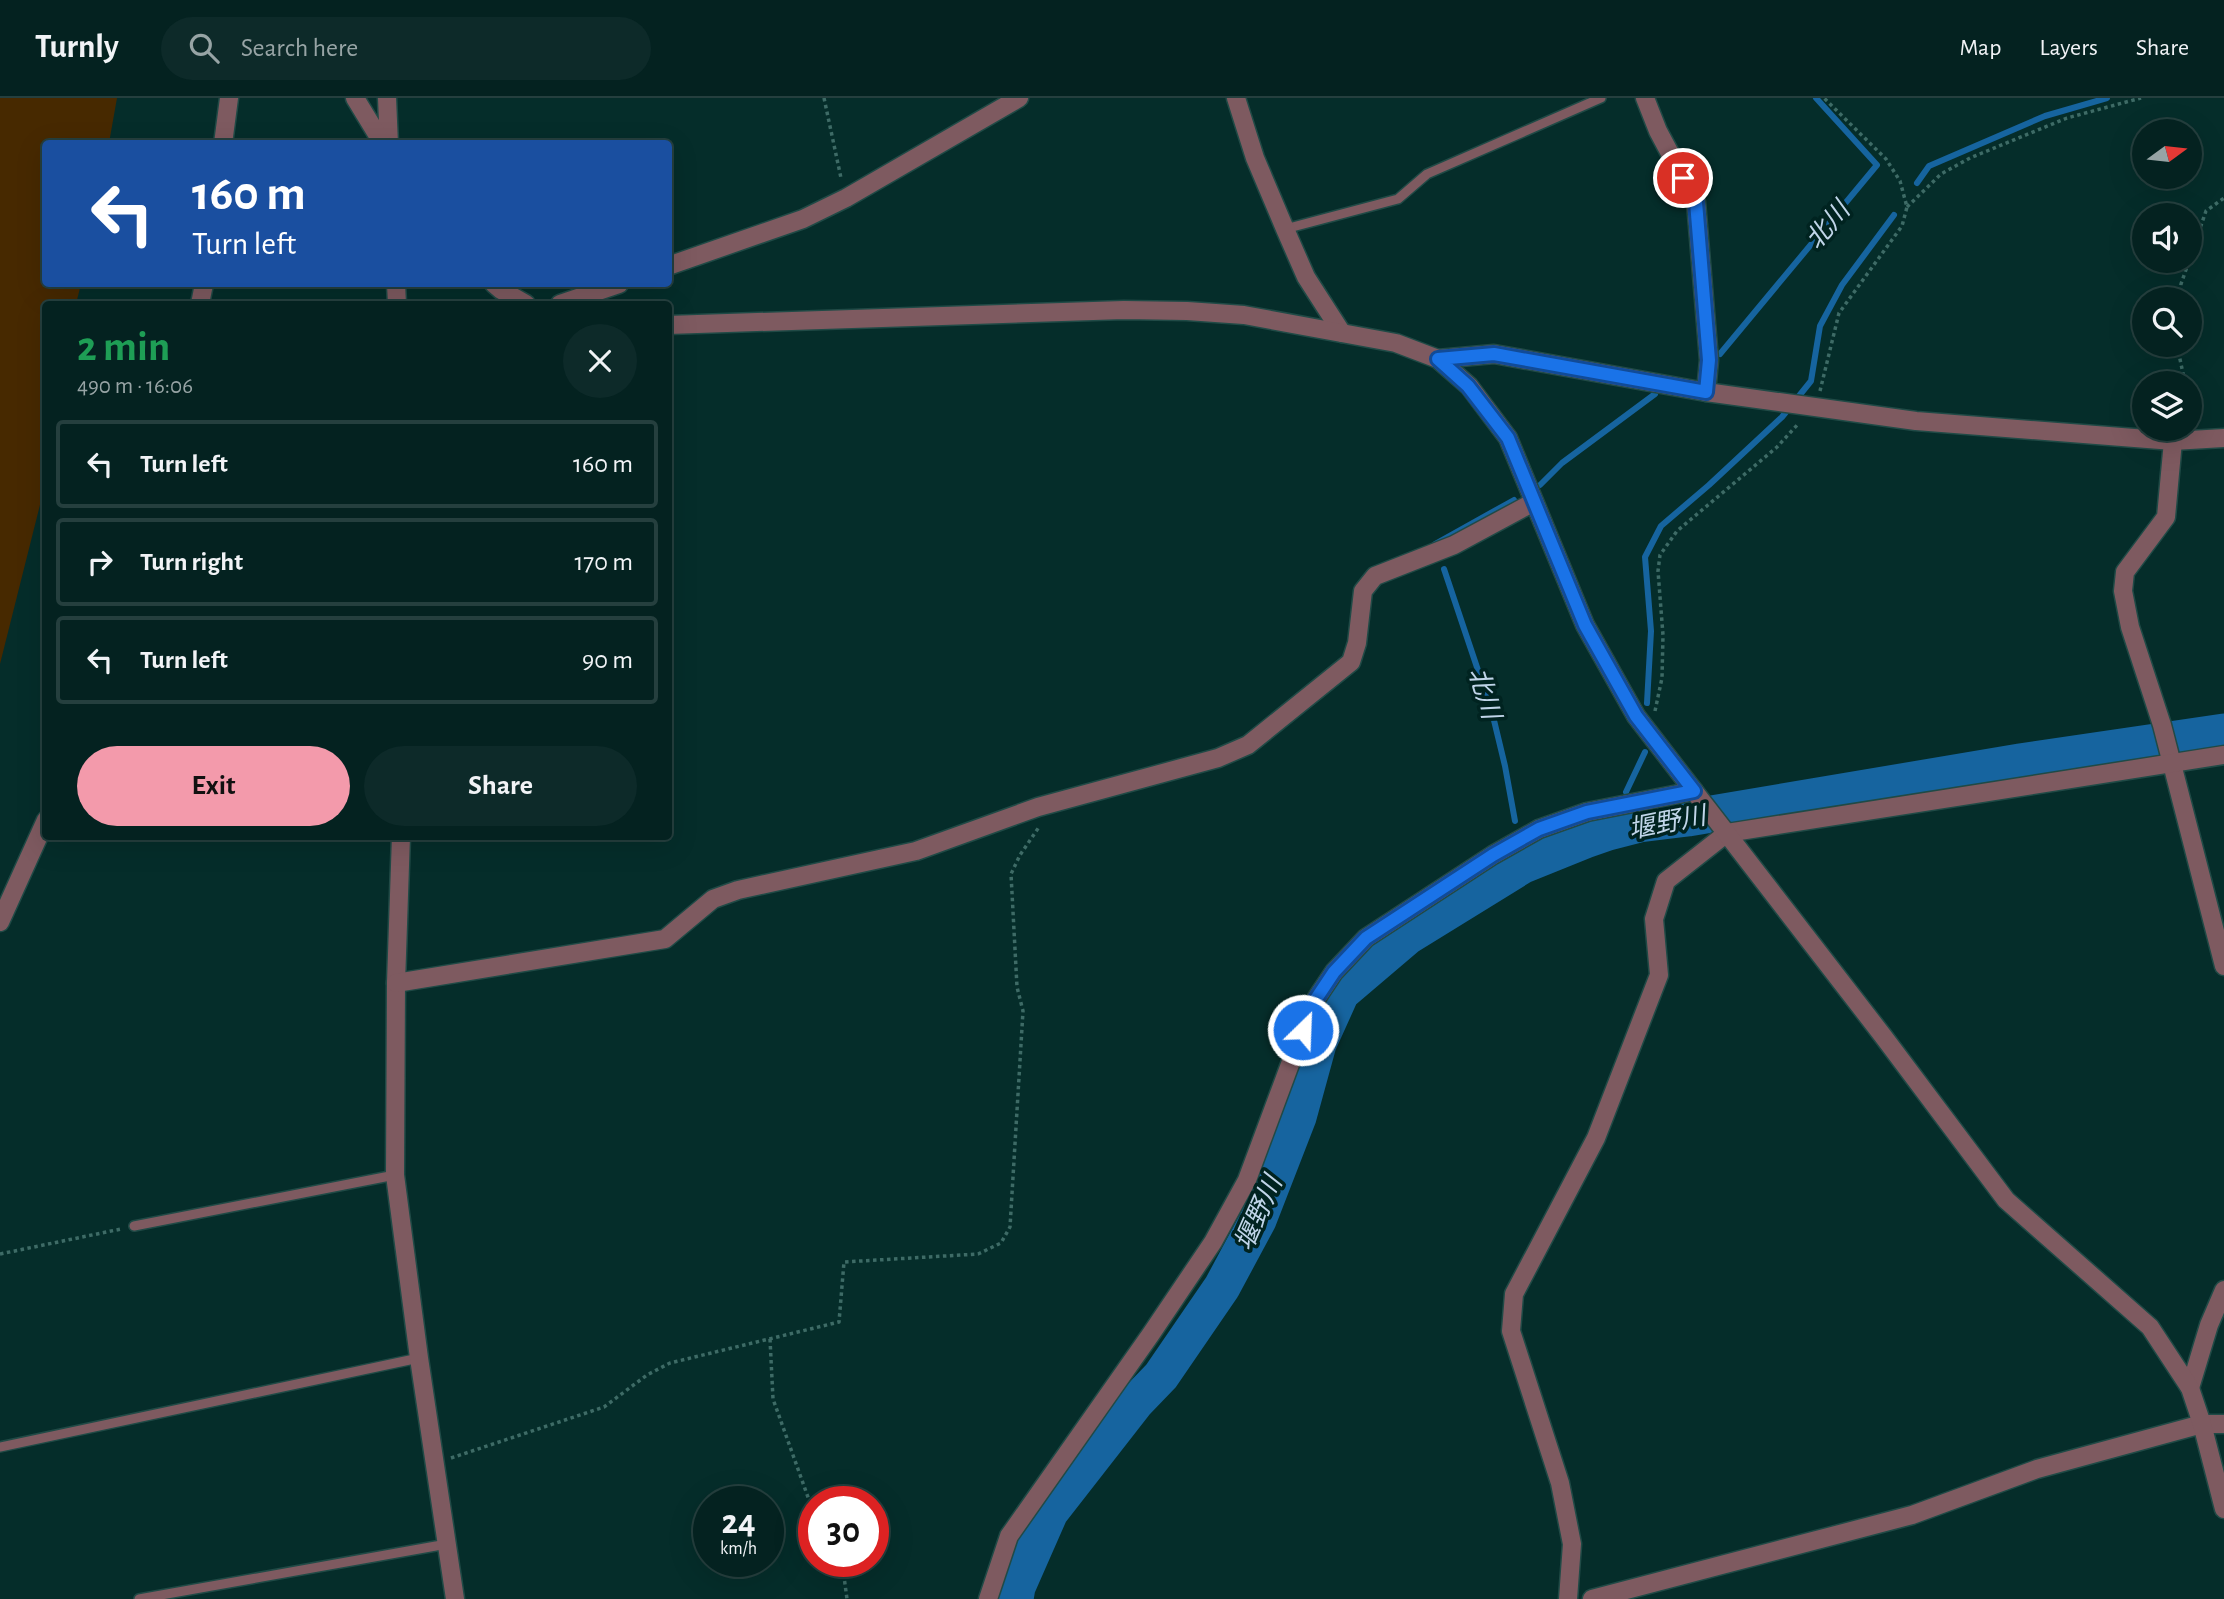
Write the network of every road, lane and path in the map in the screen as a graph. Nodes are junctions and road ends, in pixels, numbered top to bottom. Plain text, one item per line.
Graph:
1 (229, 98) edge
2 (355, 98) edge
3 (387, 98) edge
4 (824, 98) edge
5 (1019, 98) edge
6 (1236, 98) edge
7 (1601, 98) edge
8 (1645, 98) edge
9 (2141, 98) edge
10 (224, 140) edge
11 (381, 140) edge
12 (389, 140) edge
13 (846, 198) junction
14 (2224, 198) edge
15 (1908, 207) dead end
16 (2202, 223) edge
17 (1285, 229) junction
18 (672, 265) edge
19 (498, 287) edge
20 (610, 287) edge
21 (516, 301) edge
22 (568, 301) edge
23 (672, 325) edge
24 (1342, 333) junction
25 (1438, 359) junction
26 (1706, 392) junction
27 (2132, 438) edge
28 (2224, 438) edge
29 (2202, 439) edge
30 (2173, 441) edge
31 (1534, 502) junction
32 (2224, 755) edge
33 (2172, 762) junction
34 (1696, 794) junction
35 (1045, 805) junction
36 (42, 829) edge
37 (1724, 830) junction
38 (401, 840) edge
39 (0, 922) edge
40 (2224, 966) edge
41 (396, 983) junction
42 (396, 1175) junction
43 (134, 1226) joint
44 (0, 1254) edge
45 (2224, 1290) edge
46 (770, 1339) junction
47 (419, 1358) junction
48 (2190, 1388) junction
49 (2202, 1424) junction
50 (2224, 1424) edge
51 (0, 1447) edge
52 (435, 1463) junction
53 (804, 1486) edge
54 (2224, 1509) edge
55 (447, 1544) junction
56 (844, 1577) edge
57 (176, 1596) edge
58 (139, 1599) edge
59 (455, 1599) edge
60 (847, 1599) edge
61 (988, 1599) edge
62 (1568, 1599) edge
63 (1592, 1599) edge

1 - 10 street
2 - 11 street
3 - 12 street
4 - 13 path
5 - 13 street
6 - 17 street
7 - 17 lane
8 - 26 street
9 - 15 path
13 - 18 street
14 - 16 path
17 - 24 street
19 - 21 street
20 - 22 street
23 - 24 street
24 - 25 street
25 - 26 street
25 - 31 street
26 - 27 street
28 - 29 street
30 - 33 street
31 - 34 street
31 - 35 street
32 - 33 street
33 - 37 street
33 - 40 street
34 - 37 street
34 - 61 street
35 - 41 street
35 - 46 path
36 - 39 street
37 - 48 street
37 - 62 street
38 - 41 street
41 - 42 street
42 - 43 lane
42 - 47 street
43 - 44 path
45 - 48 street
46 - 52 path
46 - 53 path
47 - 51 lane
47 - 52 street
48 - 49 street
49 - 50 street
49 - 54 street
49 - 63 street
52 - 55 street
55 - 57 lane
55 - 59 street
56 - 60 path
57 - 58 lane

